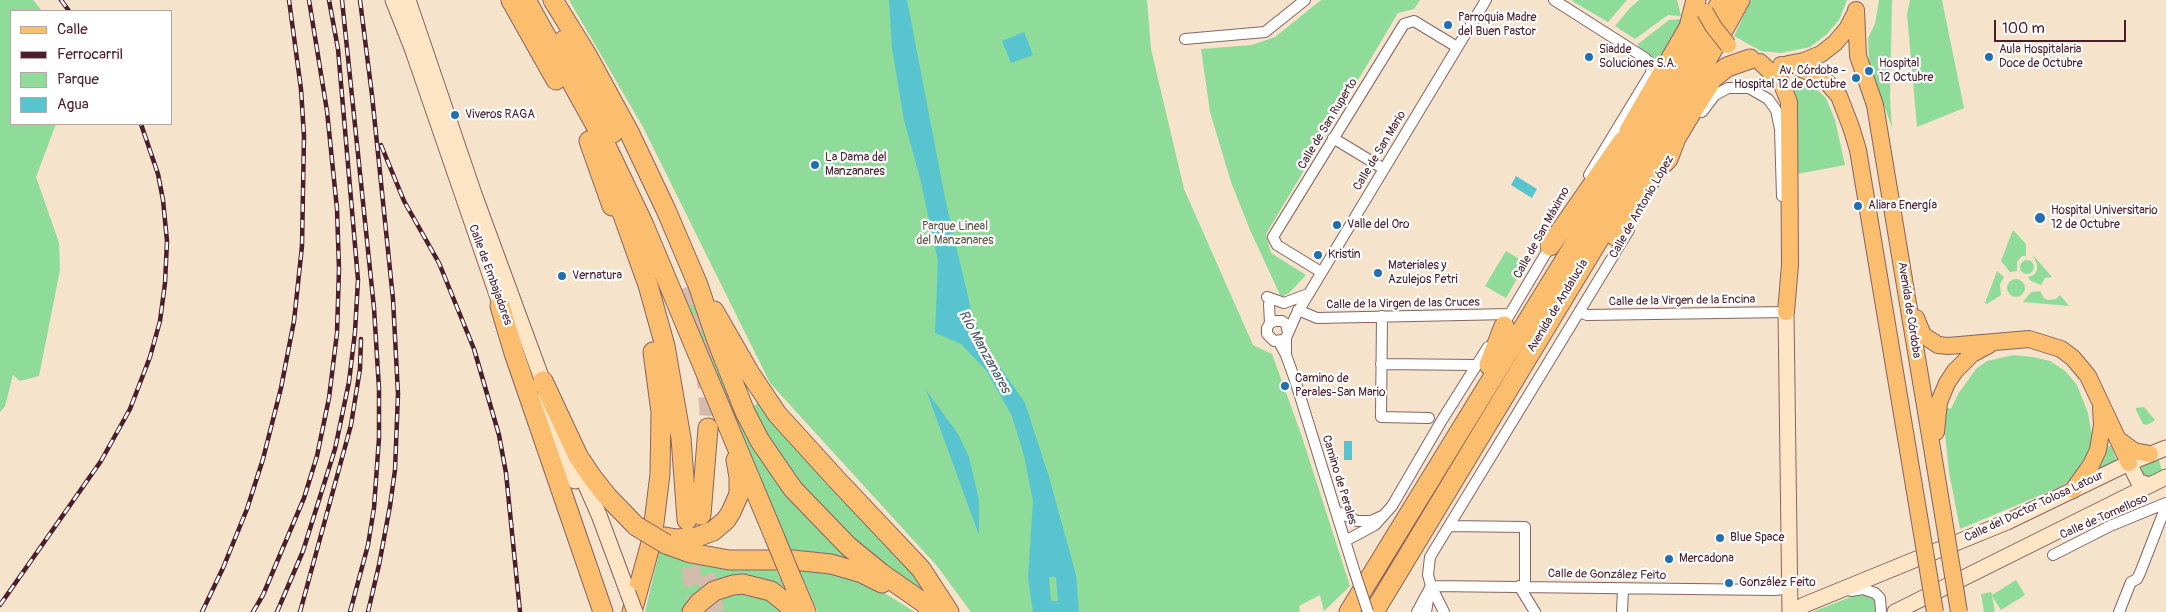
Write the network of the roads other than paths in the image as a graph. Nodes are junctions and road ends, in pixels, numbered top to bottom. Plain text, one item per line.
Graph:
1 (393, 0) edge
2 (408, 0) edge
3 (511, 0) edge
4 (526, 0) edge
5 (541, 0) edge
6 (554, 0) edge
7 (1305, 0) edge
8 (1486, 0) edge
9 (1554, 0) edge
10 (1722, 0) edge
11 (1740, 0) edge
12 (1701, 4) edge
13 (1858, 5) edge
14 (1185, 39) dead end
15 (1457, 47) junction
16 (1755, 61) junction
17 (1781, 65) junction
18 (1333, 138) junction
19 (589, 141) junction
20 (1623, 141) junction
21 (1668, 159) junction
22 (451, 164) junction
23 (1384, 169) junction
24 (474, 194) junction
25 (1892, 206) junction
26 (1574, 245) junction
27 (1550, 246) junction
28 (1585, 261) junction
29 (1322, 272) junction
30 (691, 287) junction
31 (1308, 294) junction
32 (1267, 297) dead end
33 (500, 306) junction
34 (1297, 312) junction
35 (1579, 312) junction
36 (1786, 312) junction
37 (1382, 316) junction
38 (1507, 320) junction
39 (1277, 322) junction
40 (1284, 338) junction
41 (2003, 341) junction
42 (694, 343) junction
43 (1381, 364) junction
44 (1477, 365) junction
45 (543, 381) junction
46 (2100, 399) junction
47 (1429, 418) dead end
48 (1461, 427) junction
49 (708, 428) tunnel mouth
50 (2119, 440) junction
51 (2166, 448) edge
52 (2150, 454) junction
53 (2129, 463) junction
54 (2166, 477) edge
55 (1938, 483) junction
56 (2148, 485) junction
57 (2073, 490) junction
58 (2166, 505) edge
59 (1336, 512) junction
60 (1387, 512) junction
61 (1449, 526) junction
62 (666, 540) junction
63 (607, 541) junction
64 (1345, 541) junction
65 (2052, 554) dead end
66 (1363, 576) junction
67 (1431, 586) junction
68 (1522, 586) junction
69 (1623, 589) junction
70 (1787, 589) junction
71 (1823, 598) junction
72 (1795, 610) edge
73 (602, 612) edge
74 (634, 612) edge
75 (692, 612) edge
76 (794, 612) edge
77 (806, 612) edge
78 (932, 612) edge
79 (949, 612) edge
80 (1340, 612) edge
81 (1349, 612) edge
82 (1368, 612) edge
83 (1374, 612) edge
84 (1418, 612) edge
85 (1426, 612) edge
86 (1444, 612) edge
87 (1534, 612) edge
88 (1622, 612) edge
89 (1881, 612) edge
90 (1895, 612) edge
91 (1935, 612) edge
92 (1959, 612) edge
93 (2119, 612) edge

1 - 22 main road, Calle de Embajadores
2 - 24 main road, Calle de Embajadores
3 - 19 highway
4 - 42 highway
5 - 30 highway
6 - 30 highway
7 - 14 street
8 - 15 street, Calle de San Mario
9 - 27 street, Calle de San Máximo
10 - 26 highway, Avenida de Andalucía
11 - 28 highway, Avenida de Andalucía
12 - 16 main road, bridge
12 - 20 highway
13 - 17 main road
13 - 25 main road, Avenida de Córdoba
15 - 18 street, Calle de San Ruperto
15 - 23 street, Calle de San Mario
16 - 17 main road
16 - 21 highway
16 - 36 main road
17 - 91 main road, Avenida de Córdoba, bridge
18 - 23 street
18 - 29 street, Calle de San Ruperto
19 - 49 highway
19 - 74 highway
20 - 26 highway
20 - 27 highway
21 - 28 highway
21 - 35 street, Calle de Antonio López
21 - 36 street, Calle de Antonio López
22 - 24 main road
22 - 33 main road, Calle de Embajadores
23 - 29 street, Calle de San Mario
24 - 45 main road, Calle de Embajadores
25 - 41 main road
25 - 55 main road, Avenida de Córdoba
26 - 48 highway, Avenida de Andalucía
27 - 38 street, Calle de San Máximo
28 - 83 highway, Avenida de Andalucía
29 - 31 street, Calle de San Mario
30 - 78 highway
30 - 79 highway
31 - 32 street
31 - 34 street, Calle de San Mario
33 - 63 main road, Calle de Embajadores
33 - 73 highway
34 - 37 street, Calle de la Virgen de las Cruces
34 - 39 street
34 - 40 street, Calle de San Mario
35 - 36 street, Calle de la Virgen de la Encina
35 - 61 street, Calle de Antonio López
36 - 70 main road, Calle de Antonio López
37 - 38 street, Calle de la Virgen de las Cruces
37 - 43 street
38 - 44 street, Calle de San Máximo
38 - 48 highway
39 - 40 street, Camino de Perales
39 - 40 street, Camino de Perales
40 - 59 street, Camino de Perales
41 - 46 main road
41 - 55 main road
42 - 62 highway
42 - 77 highway, bridge
43 - 44 street
43 - 47 street
44 - 60 street, Calle de San Máximo
45 - 62 highway
45 - 63 main road, Calle de Embajadores
46 - 50 main road
46 - 57 main road
48 - 66 highway, Avenida de Andalucía
50 - 52 main road
50 - 53 main road
51 - 52 main road, Calle del Doctor Tolosa Latour
52 - 53 main road, Calle del Doctor Tolosa Latour
53 - 56 main road
53 - 57 main road, Calle del Doctor Tolosa Latour
54 - 56 main road
55 - 92 main road, Avenida de Córdoba, bridge
56 - 90 main road
57 - 71 main road, Calle del Doctor Tolosa Latour
58 - 65 street, Calle de Tomelloso
58 - 93 street, Calle de Tomelloso
59 - 60 street
59 - 64 street, Camino de Perales
60 - 64 street, Calle de San Máximo
61 - 67 street, Calle de Antonio López
61 - 68 street
62 - 78 highway
63 - 74 main road, Calle de Embajadores, bridge
64 - 66 street, Camino de Perales
66 - 80 highway
66 - 81 highway
66 - 82 street, Camino de Perales, bridge
67 - 68 street, Calle de González Feito
67 - 84 street
67 - 85 street
67 - 86 street
68 - 69 street, Calle de González Feito
68 - 87 street
69 - 70 street, Calle de González Feito
69 - 88 street
70 - 72 main road, Calle de Antonio López
71 - 72 main road, Calle del Doctor Tolosa Latour
71 - 89 street
75 - 76 highway

